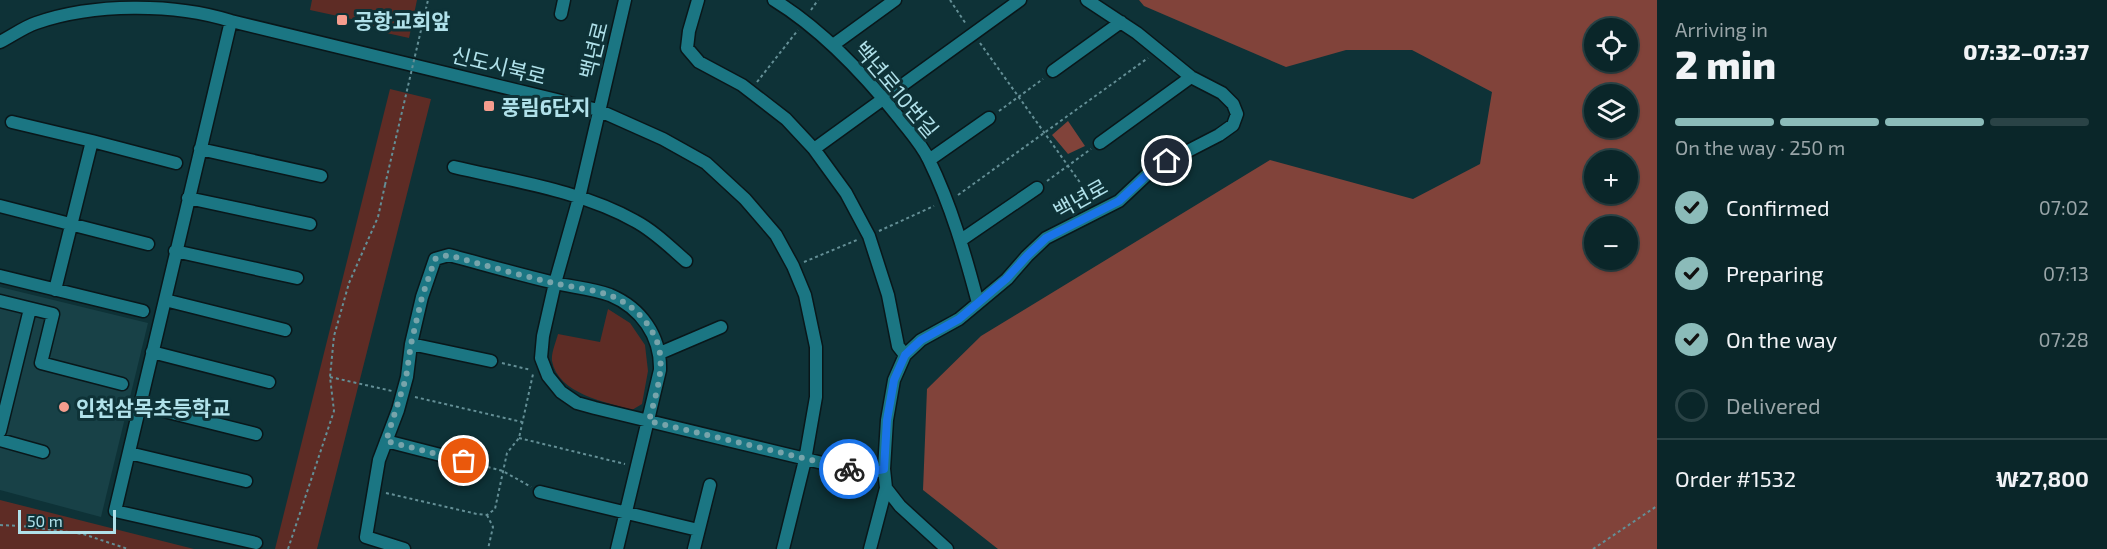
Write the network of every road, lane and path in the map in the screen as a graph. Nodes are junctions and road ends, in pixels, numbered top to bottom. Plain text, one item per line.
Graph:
1 (212, 0) edge
2 (428, 0) edge
3 (564, 0) edge
4 (625, 0) edge
5 (698, 0) edge
6 (775, 0) edge
7 (818, 0) edge
8 (895, 0) edge
9 (950, 0) edge
10 (1020, 0) edge
11 (1087, 0) edge
12 (209, 14) junction
13 (561, 14) dead end
14 (231, 21) junction
15 (804, 22) junction
16 (1121, 22) junction
17 (974, 34) junction
18 (0, 42) edge
19 (833, 45) junction
20 (1159, 50) junction
21 (1053, 71) joint
22 (1191, 77) junction
23 (750, 92) junction
24 (1019, 97) junction
25 (884, 99) junction
26 (598, 110) junction
27 (990, 118) joint
28 (12, 122) dead end
29 (1044, 133) junction
30 (92, 141) junction
31 (1100, 143) joint
32 (200, 149) junction
33 (814, 149) junction
34 (929, 160) junction
35 (176, 163) dead end
36 (454, 166) dead end
37 (1068, 166) junction
38 (321, 177) dead end
39 (1037, 188) joint
40 (188, 198) junction
41 (579, 198) junction
42 (946, 201) junction
43 (0, 206) edge
44 (1100, 212) junction
45 (72, 224) junction
46 (310, 224) dead end
47 (869, 236) junction
48 (961, 240) junction
49 (148, 243) dead end
50 (176, 251) junction
51 (687, 261) dead end
52 (793, 267) junction
53 (0, 276) edge
54 (297, 278) dead end
55 (555, 284) junction
56 (55, 290) junction
57 (165, 300) junction
58 (0, 302) edge
59 (978, 303) junction
60 (30, 309) junction
61 (143, 311) dead end
62 (721, 327) dead end
63 (285, 330) dead end
64 (411, 344) junction
65 (152, 352) junction
66 (660, 353) junction
67 (905, 355) junction
68 (491, 361) joint
69 (330, 377) junction
70 (269, 382) dead end
71 (122, 384) dead end
72 (402, 394) junction
73 (140, 405) junction
74 (649, 421) junction
75 (522, 422) junction
76 (0, 432) edge
77 (256, 434) dead end
78 (519, 438) junction
79 (0, 441) edge
80 (386, 441) junction
81 (43, 452) dead end
82 (129, 453) junction
83 (805, 460) junction
84 (464, 461) joint
85 (638, 467) junction
86 (884, 469) junction
87 (503, 471) junction
88 (246, 481) dead end
89 (710, 485) dead end
90 (886, 488) junction
91 (374, 490) junction
92 (540, 492) joint
93 (1657, 506) edge
94 (626, 513) junction
95 (487, 515) junction
96 (0, 525) edge
97 (698, 530) junction
98 (256, 543) dead end
99 (943, 548) edge
100 (128, 549) edge
101 (288, 549) edge
102 (404, 549) edge
103 (488, 549) edge
104 (617, 549) edge
105 (694, 549) edge
106 (783, 549) edge
107 (870, 549) edge
108 (1593, 549) edge

1 - 12 street
2 - 69 path, bridge
3 - 13 street
4 - 26 street, 백년로
5 - 23 street
6 - 15 street, 백년로10번길
7 - 15 path
8 - 19 street, 백년로10번길
9 - 17 path
10 - 17 street
11 - 16 street, 백년로
12 - 14 street, 신도시북로
12 - 18 street, 신도시북로
14 - 26 street, 신도시북로
14 - 32 street
15 - 19 street, 백년로10번길
15 - 23 path
16 - 20 street, 백년로
16 - 21 street
17 - 24 path
17 - 25 street
19 - 25 street, 백년로10번길
20 - 22 street, 백년로
20 - 29 path
21 - 24 path
22 - 31 street, 백년로
22 - 44 street, 백년로
23 - 33 street
24 - 27 path
24 - 29 path
25 - 33 street
25 - 34 street, 백년로10번길
26 - 41 street, 백년로
26 - 52 street, 신도시북로
27 - 34 street, 백년로10번길
28 - 30 street
29 - 37 path
29 - 42 path
30 - 35 street
30 - 45 street
31 - 37 path
32 - 38 street
32 - 40 street
33 - 47 street
34 - 42 street, 백년로10번길
36 - 41 street
37 - 39 path
37 - 44 path
39 - 48 street
40 - 46 street
40 - 50 street
41 - 51 street
41 - 55 street, 백년로
42 - 47 path
42 - 48 street, 백년로10번길
43 - 45 street
44 - 59 street, 백년로
45 - 49 street
45 - 56 street
47 - 52 path
47 - 67 street
48 - 59 street, 백년로10번길
50 - 54 street
50 - 57 street
52 - 83 street, 신도시북로
53 - 56 street
55 - 64 street
55 - 66 street
55 - 74 street
56 - 61 street
57 - 63 street
57 - 65 street
58 - 60 street
59 - 67 street, 백년로
60 - 71 street
60 - 76 street
62 - 66 street
64 - 68 street
64 - 72 street
65 - 70 street
65 - 73 street
66 - 74 street
67 - 86 street, 백년로
68 - 75 path
69 - 72 path
69 - 101 path
72 - 75 path
72 - 80 street
73 - 77 street
73 - 82 street
74 - 83 street
74 - 85 street
75 - 78 path
78 - 85 path
78 - 87 path
79 - 81 street
80 - 84 street
80 - 91 street
82 - 88 street
82 - 98 street
83 - 86 street
83 - 106 street, 신도시북로
84 - 87 path
85 - 94 street
86 - 90 street, 백년로
87 - 92 path
87 - 95 path
89 - 97 street
90 - 99 street
90 - 107 street
91 - 95 path
91 - 102 street
92 - 94 street
93 - 108 path
94 - 97 street
94 - 104 street
95 - 103 path
96 - 100 path
97 - 105 street

